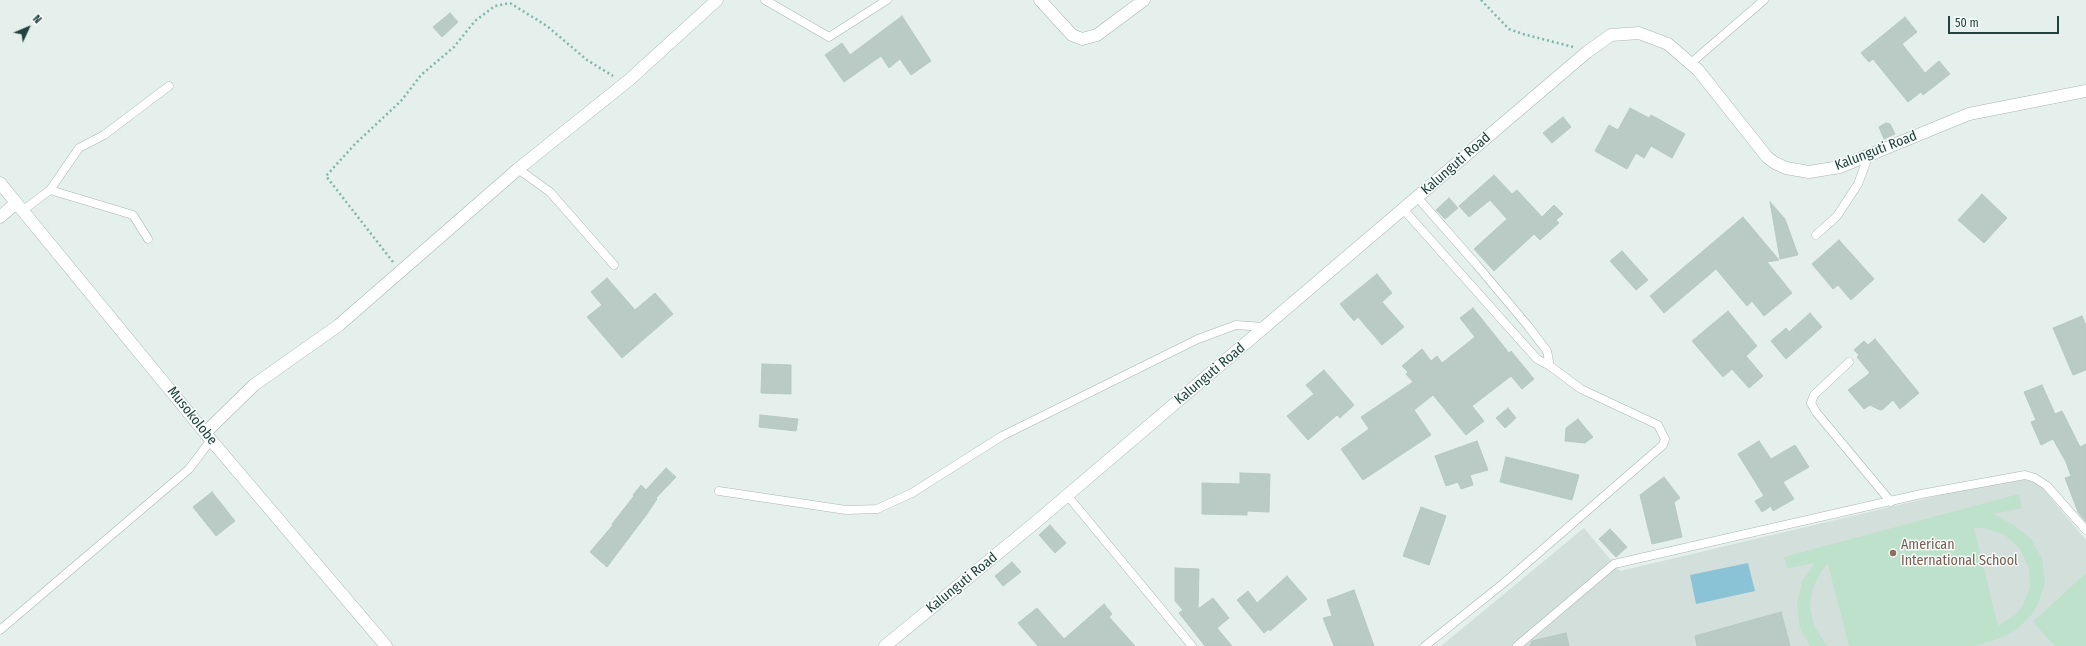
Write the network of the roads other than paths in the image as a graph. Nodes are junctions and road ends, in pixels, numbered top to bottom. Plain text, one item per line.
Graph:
1 (717, 0) edge
2 (765, 0) edge
3 (887, 0) edge
4 (1040, 0) edge
5 (1144, 0) edge
6 (1764, 0) edge
7 (1691, 63) junction
8 (169, 86) dead end
9 (2086, 92) edge
10 (1868, 157) junction
11 (518, 168) junction
12 (0, 183) edge
13 (50, 190) junction
14 (1417, 197) junction
15 (19, 207) junction
16 (1403, 209) junction
17 (0, 217) edge
18 (1816, 236) dead end
19 (148, 239) dead end
20 (614, 265) dead end
21 (1265, 327) junction
22 (1849, 362) dead end
23 (1550, 366) junction
24 (209, 436) junction
25 (719, 491) dead end
26 (1067, 495) junction
27 (1891, 502) junction
28 (2086, 530) edge
29 (0, 630) edge
30 (386, 646) edge
31 (885, 646) edge
32 (1192, 646) edge
33 (1425, 646) edge
34 (1517, 646) edge

1 - 11 street
2 - 3 lane
4 - 5 street
6 - 7 lane
7 - 10 street, Kalunguti Road
7 - 14 street, Kalunguti Road
8 - 13 lane
9 - 10 street, Kalunguti Road
10 - 18 lane
11 - 20 lane
11 - 24 street
12 - 15 street, Musokolobe
13 - 15 lane
13 - 19 lane
14 - 16 street, Kalunguti Road
14 - 23 lane
15 - 17 street
15 - 24 street, Musokolobe
16 - 21 street, Kalunguti Road
16 - 23 lane
21 - 25 lane
21 - 26 street, Kalunguti Road
22 - 27 lane
23 - 33 lane
24 - 29 lane
24 - 30 street, Musokolobe
26 - 31 street, Kalunguti Road
26 - 32 lane
27 - 28 lane
27 - 34 lane

